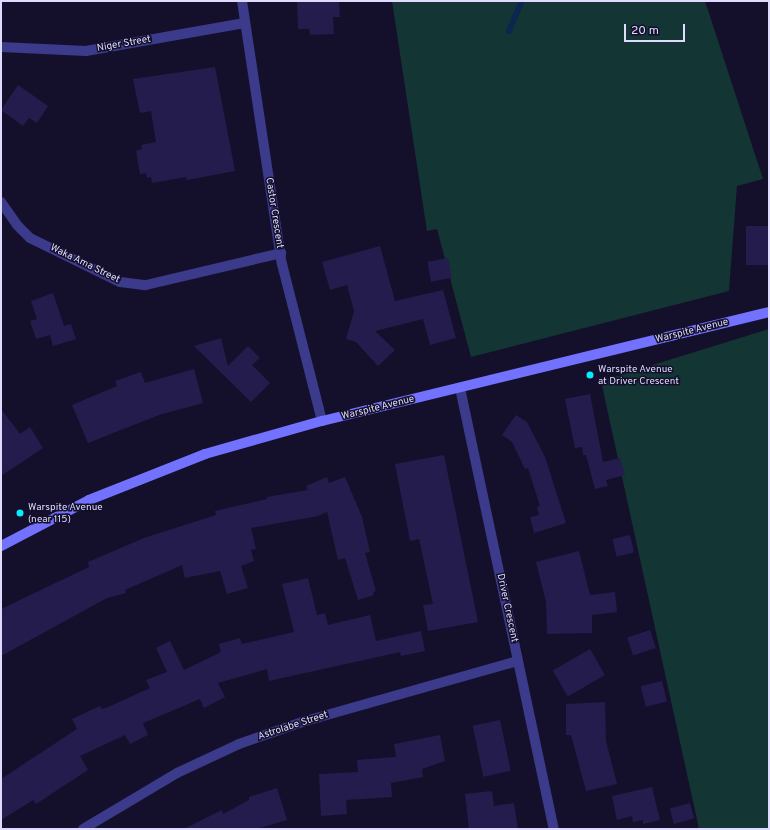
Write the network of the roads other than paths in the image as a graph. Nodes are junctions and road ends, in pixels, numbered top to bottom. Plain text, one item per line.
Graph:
1 (242, 1) edge
2 (245, 23) junction
3 (1, 47) edge
4 (1, 202) edge
5 (281, 253) junction
6 (769, 312) edge
7 (460, 388) junction
8 (322, 421) junction
9 (1, 546) edge
10 (518, 661) junction
11 (83, 829) edge
12 (554, 829) edge

1 - 2 street, Castor Crescent
2 - 3 street, Niger Street
2 - 5 street, Castor Crescent
4 - 5 street, Waka Ama Street
5 - 8 street, Castor Crescent
6 - 7 main road, Warspite Avenue
7 - 8 main road, Warspite Avenue
7 - 10 street, Driver Crescent
8 - 9 main road, Warspite Avenue
10 - 11 street, Astrolabe Street
10 - 12 street, Driver Crescent

